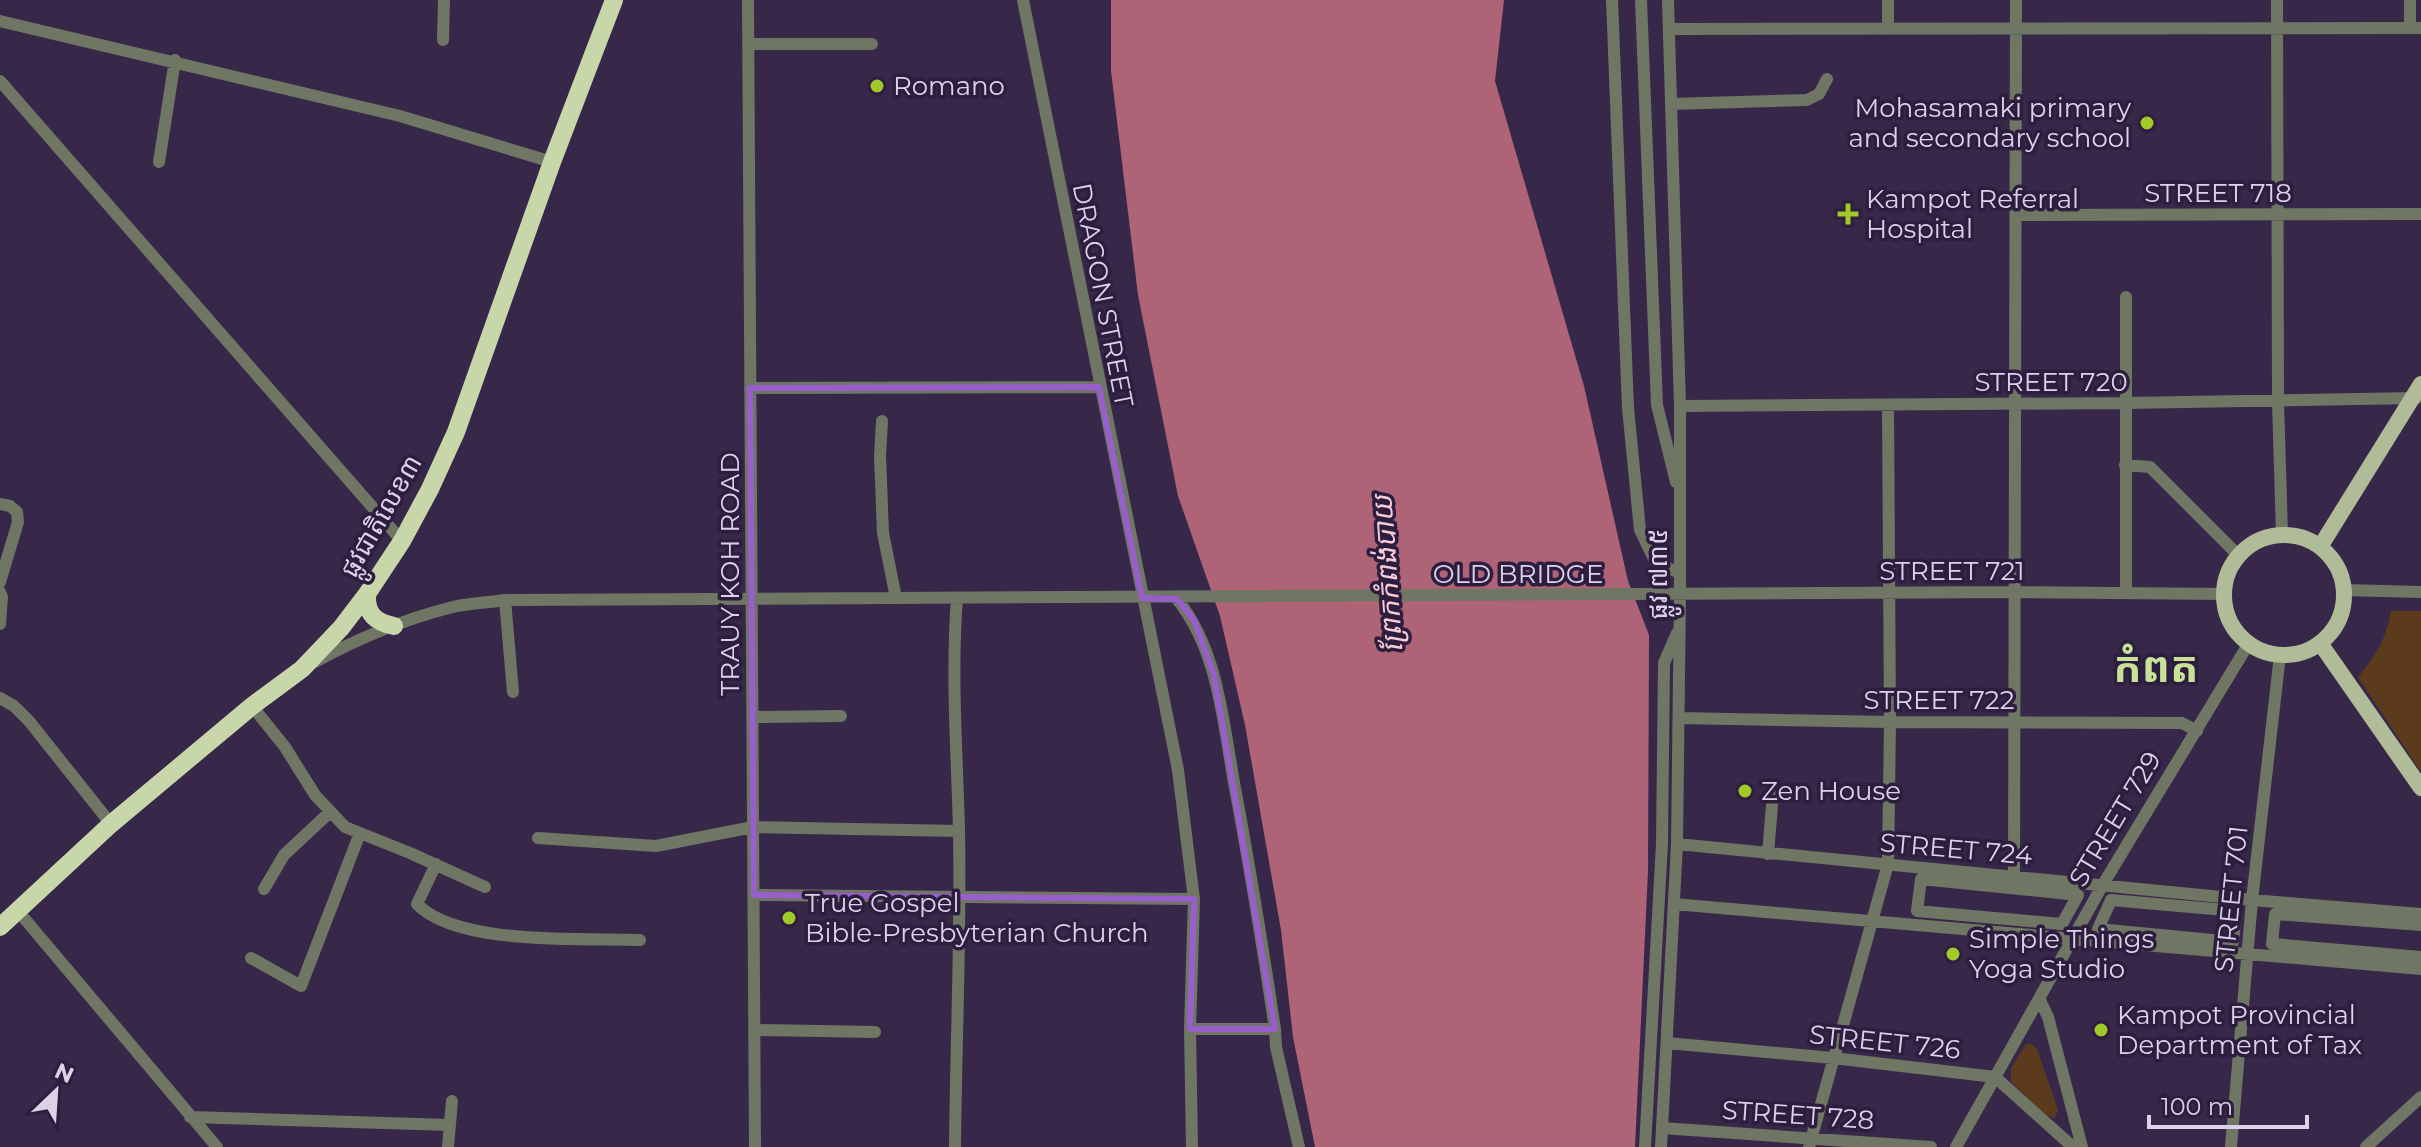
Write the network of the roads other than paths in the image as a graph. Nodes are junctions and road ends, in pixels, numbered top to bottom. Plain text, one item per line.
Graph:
1 (444, 0) edge
2 (614, 0) edge
3 (748, 0) edge
4 (1023, 0) edge
5 (1612, 0) edge
6 (1641, 0) edge
7 (1668, 0) edge
8 (1888, 0) edge
9 (2016, 0) edge
10 (2277, 0) edge
11 (2410, 0) edge
12 (0, 21) edge
13 (1888, 28) junction
14 (2277, 28) junction
15 (2415, 28) edge
16 (1669, 29) junction
17 (2016, 29) junction
18 (443, 40) dead end
19 (748, 44) junction
20 (872, 44) dead end
21 (175, 60) junction
22 (1827, 79) dead end
23 (0, 81) edge
24 (1671, 104) junction
25 (159, 162) dead end
26 (552, 162) junction
27 (2421, 214) edge
28 (2016, 215) junction
29 (2277, 215) junction
30 (2126, 297) dead end
31 (1099, 387) junction
32 (750, 388) junction
33 (2418, 393) edge
34 (2278, 401) junction
35 (2126, 403) junction
36 (2013, 404) junction
37 (1888, 405) junction
38 (1680, 406) junction
39 (882, 421) dead end
40 (2125, 465) junction
41 (1680, 496) junction
42 (0, 504) edge
43 (2282, 535) junction
44 (402, 541) junction
45 (2320, 547) junction
46 (2239, 556) junction
47 (1680, 573) junction
48 (0, 582) edge
49 (2344, 590) junction
50 (0, 592) edge
51 (2015, 592) junction
52 (2126, 592) junction
53 (2421, 592) edge
54 (367, 594) junction
55 (1680, 594) junction
56 (1889, 594) junction
57 (2224, 594) junction
58 (1659, 595) joint
59 (752, 598) junction
60 (896, 598) junction
61 (957, 598) junction
62 (1142, 598) junction
63 (1181, 599) junction
64 (505, 600) junction
65 (0, 624) edge
66 (394, 626) junction
67 (1680, 627) junction
68 (2249, 643) junction
69 (2320, 643) junction
70 (2280, 655) junction
71 (302, 669) junction
72 (513, 692) dead end
73 (0, 698) edge
74 (252, 706) junction
75 (841, 716) dead end
76 (753, 717) junction
77 (1679, 718) junction
78 (1890, 722) junction
79 (2014, 722) junction
80 (2197, 731) junction
81 (2421, 788) edge
82 (1773, 793) dead end
83 (330, 812) junction
84 (111, 824) junction
85 (753, 827) junction
86 (959, 831) junction
87 (360, 833) junction
88 (538, 838) dead end
89 (1677, 844) junction
90 (1768, 854) junction
91 (436, 864) junction
92 (1888, 864) junction
93 (2014, 876) junction
94 (1921, 879) joint
95 (2102, 886) junction
96 (485, 887) dead end
97 (264, 889) dead end
98 (754, 895) junction
99 (958, 899) junction
100 (1194, 899) junction
101 (2111, 900) joint
102 (2252, 900) junction
103 (1674, 904) junction
104 (18, 911) junction
105 (2421, 914) edge
106 (1872, 922) junction
107 (2421, 925) edge
108 (0, 927) edge
109 (2073, 939) junction
110 (640, 940) dead end
111 (2247, 955) junction
112 (2421, 957) edge
113 (251, 958) dead end
114 (2421, 969) edge
115 (2040, 1000) junction
116 (1190, 1029) junction
117 (1275, 1029) junction
118 (755, 1030) junction
119 (875, 1032) dead end
120 (1667, 1043) junction
121 (1833, 1058) junction
122 (1995, 1077) junction
123 (2421, 1097) edge
124 (452, 1101) dead end
125 (190, 1117) junction
126 (450, 1125) junction
127 (1662, 1128) junction
128 (1810, 1142) edge
129 (217, 1147) edge
130 (448, 1147) edge
131 (755, 1147) edge
132 (955, 1147) edge
133 (1192, 1147) edge
134 (1299, 1147) edge
135 (1645, 1147) edge
136 (1661, 1147) edge
137 (1931, 1147) edge
138 (1956, 1147) edge
139 (2073, 1147) edge
140 (2082, 1147) edge
141 (2231, 1147) edge
142 (2366, 1147) edge

1 - 18 street
2 - 26 highway, ផ្លូវជាតិលេខ៣
3 - 19 street, TRAUY KOH ROAD
4 - 31 street, DRAGON STREET
5 - 47 street
6 - 41 street
7 - 16 street, ផ្លូវ ៧៣៥
8 - 13 street
9 - 17 street
10 - 14 street
11 - 15 street
12 - 21 street
13 - 16 street
13 - 17 street
14 - 15 street
14 - 17 street
14 - 29 street
16 - 24 street, ផ្លូវ ៧៣៥
17 - 28 street
19 - 20 street
19 - 32 street, TRAUY KOH ROAD
21 - 25 street
21 - 26 street
22 - 24 street
23 - 44 street
24 - 38 street, ផ្លូវ ៧៣៥
26 - 44 highway, ផ្លូវជាតិលេខ៣
27 - 29 street, STREET 718
28 - 29 street, STREET 718
28 - 36 street
29 - 34 street
30 - 35 street
31 - 32 street
31 - 62 street, DRAGON STREET
32 - 59 street, TRAUY KOH ROAD
33 - 34 street, STREET 720
33 - 45 main road
34 - 35 street, STREET 720
34 - 43 street
35 - 36 street, STREET 720
35 - 40 street
36 - 37 street, STREET 720
36 - 51 street
37 - 38 street, STREET 720
37 - 56 street
38 - 41 street, ផ្លូវ ៧៣៥
39 - 60 street
40 - 46 street
40 - 52 street
41 - 47 street, ផ្លូវ ៧៣៥
42 - 48 street
43 - 45 main road
43 - 46 main road
44 - 54 highway, ផ្លូវជាតិលេខ៣
45 - 49 main road
46 - 57 main road
47 - 55 street, ផ្លូវ ៧៣៥
49 - 53 street
49 - 69 main road
50 - 65 street
51 - 52 street, STREET 721
51 - 56 street, STREET 721
51 - 79 street
52 - 57 street, STREET 721
54 - 66 highway
54 - 71 highway, ផ្លូវជាតិលេខ៣
55 - 56 street, STREET 721
55 - 58 street, STREET 721
55 - 67 street, ផ្លូវ ៧៣៥
56 - 78 street
57 - 68 main road
58 - 63 street, OLD BRIDGE
59 - 60 street, OLD BRIDGE
59 - 64 street, OLD BRIDGE
59 - 76 street, TRAUY KOH ROAD
60 - 61 street, OLD BRIDGE
61 - 62 street, OLD BRIDGE
61 - 86 street
62 - 63 street, OLD BRIDGE
62 - 100 street, DRAGON STREET
63 - 117 street
64 - 66 street, OLD BRIDGE
64 - 72 street
66 - 71 street, OLD BRIDGE
67 - 77 street, ផ្លូវ ៧៣៥
67 - 135 street
68 - 70 main road
68 - 80 street, STREET 729
69 - 70 main road
69 - 81 main road
70 - 102 street, STREET 701
71 - 74 highway, ផ្លូវជាតិលេខ៣
73 - 84 street
74 - 83 street
74 - 84 highway, ផ្លូវជាតិលេខ៣
75 - 76 street
76 - 85 street, TRAUY KOH ROAD
77 - 78 street, STREET 722
77 - 89 street, ផ្លូវ ៧៣៥
78 - 79 street, STREET 722
78 - 92 street
79 - 80 street, STREET 722
79 - 93 street
80 - 95 street, STREET 729
82 - 90 street
83 - 87 street
83 - 97 street
84 - 104 highway, ផ្លូវជាតិលេខ៣
85 - 86 street
85 - 88 street
85 - 98 street, TRAUY KOH ROAD
86 - 99 street
87 - 91 street
87 - 113 street
89 - 90 street, STREET 724
89 - 103 street, ផ្លូវ ៧៣៥
90 - 92 street, STREET 724
91 - 96 street
91 - 110 street
92 - 93 street, STREET 724
92 - 106 street
93 - 95 street, STREET 724
94 - 94 street
95 - 102 street, STREET 724
95 - 109 street, STREET 729
98 - 99 street
98 - 118 street, TRAUY KOH ROAD
99 - 100 street
99 - 132 street
100 - 116 street, DRAGON STREET
101 - 101 street
102 - 105 street, STREET 724
102 - 111 street, STREET 701
103 - 106 street
103 - 120 street, ផ្លូវ ៧៣៥
104 - 108 highway, ផ្លូវជាតិលេខ៣
104 - 125 street
106 - 109 street
106 - 121 street
107 - 112 street
109 - 111 street
109 - 115 street, STREET 729
111 - 114 street
111 - 141 street, STREET 701
115 - 122 street, STREET 729
115 - 140 street
116 - 117 street
116 - 133 street, DRAGON STREET
117 - 134 street
118 - 119 street
118 - 131 street, TRAUY KOH ROAD
120 - 121 street, STREET 726
120 - 127 street, ផ្លូវ ៧៣៥
121 - 122 street, STREET 726
121 - 128 street
122 - 138 street, STREET 729
122 - 139 street, STREET 726
123 - 142 street
124 - 126 street
125 - 126 street
125 - 129 street
126 - 130 street
127 - 128 street, STREET 728
127 - 136 street, ផ្លូវ ៧៣៥
128 - 137 street, STREET 728

